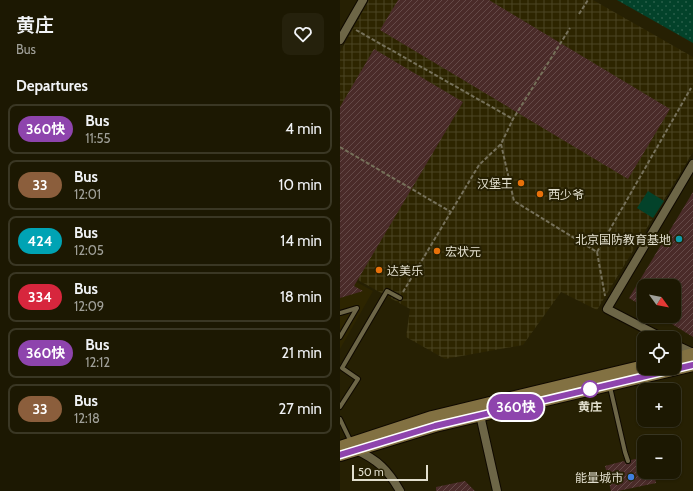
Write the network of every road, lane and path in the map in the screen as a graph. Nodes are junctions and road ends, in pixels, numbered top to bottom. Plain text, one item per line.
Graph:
1 (363, 0) edge
2 (588, 0) edge
3 (579, 14) dead end
4 (348, 25) junction
5 (570, 28) dead end
6 (340, 40) edge
7 (691, 88) dead end
8 (513, 119) junction
9 (501, 144) junction
10 (340, 147) edge
11 (693, 164) edge
12 (451, 212) junction
13 (597, 252) junction
14 (400, 298) joint
15 (607, 309) junction
16 (340, 313) edge
17 (649, 331) edge
18 (340, 337) edge
19 (681, 348) edge
20 (693, 354) edge
21 (681, 357) edge
22 (693, 365) edge
23 (637, 368) edge
24 (610, 384) junction
25 (340, 407) edge
26 (480, 415) junction
27 (340, 419) edge
28 (349, 446) edge
29 (340, 455) edge
30 (628, 461) dead end
31 (400, 491) edge
32 (497, 491) edge

1 - 4 street
2 - 3 path
4 - 6 street
4 - 8 path
5 - 8 path
7 - 13 path
8 - 9 path
9 - 12 path
9 - 13 path
10 - 12 path
11 - 15 street
12 - 14 path
13 - 15 path
14 - 25 lane
15 - 17 street
16 - 18 lane
19 - 20 street
20 - 21 street
22 - 24 street
23 - 28 street
24 - 26 street
24 - 30 lane
26 - 28 street
26 - 32 street
27 - 28 lane
28 - 29 street
28 - 31 street

